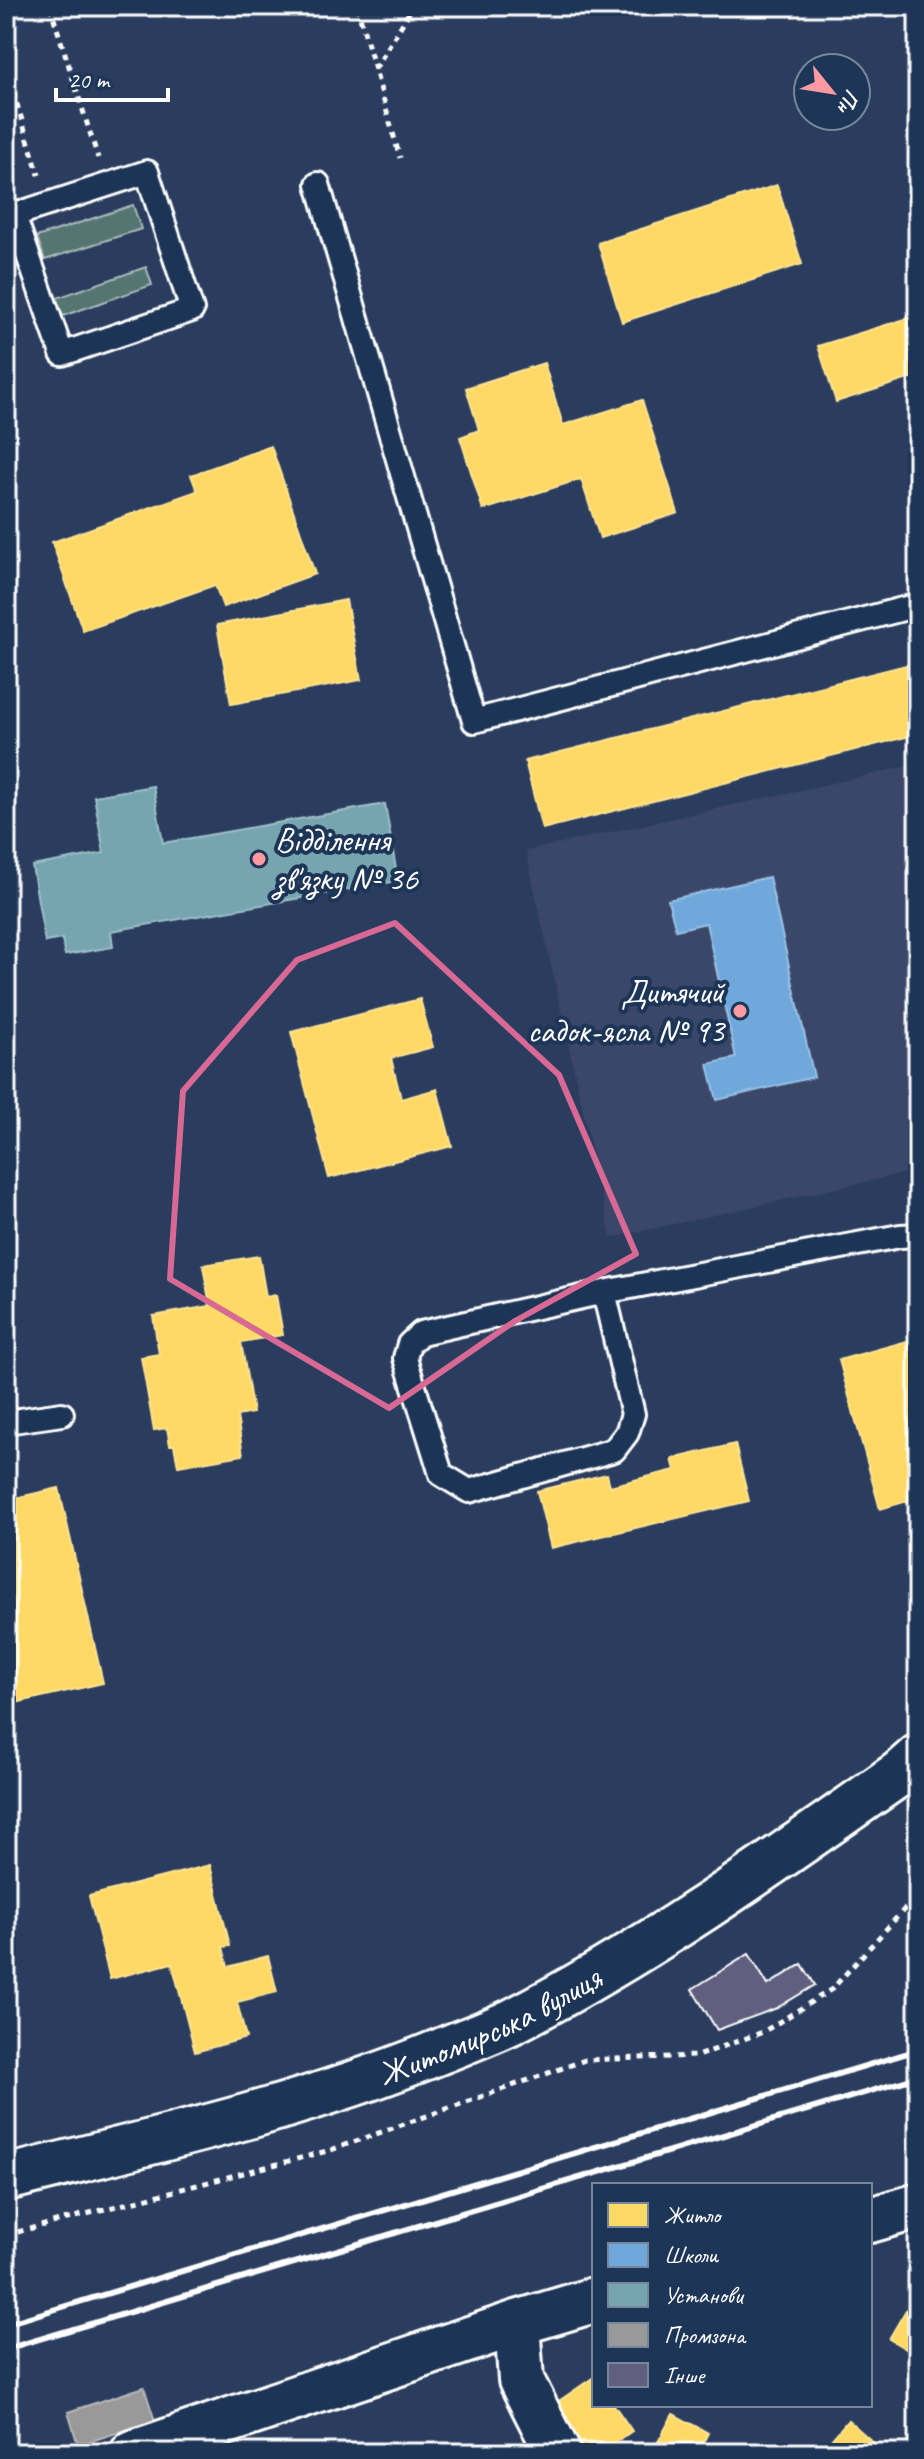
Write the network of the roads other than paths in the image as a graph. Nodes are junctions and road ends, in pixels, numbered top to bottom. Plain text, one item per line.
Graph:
1 (318, 184) dead end
2 (106, 185) joint
3 (918, 605) edge
4 (918, 1235) edge
5 (604, 1292) junction
6 (62, 1414) dead end
7 (6, 1422) edge
8 (918, 1757) edge
9 (6, 2178) edge
10 (890, 2214) edge
11 (918, 2243) edge
12 (592, 2301) edge
13 (517, 2323) junction
14 (133, 2453) edge
15 (558, 2453) edge

1 - 3 lane
2 - 2 lane
4 - 5 lane
5 - 5 lane
6 - 7 lane
8 - 9 street, Житомирська вулиця
10 - 11 street
12 - 13 street
13 - 14 street
13 - 15 street

